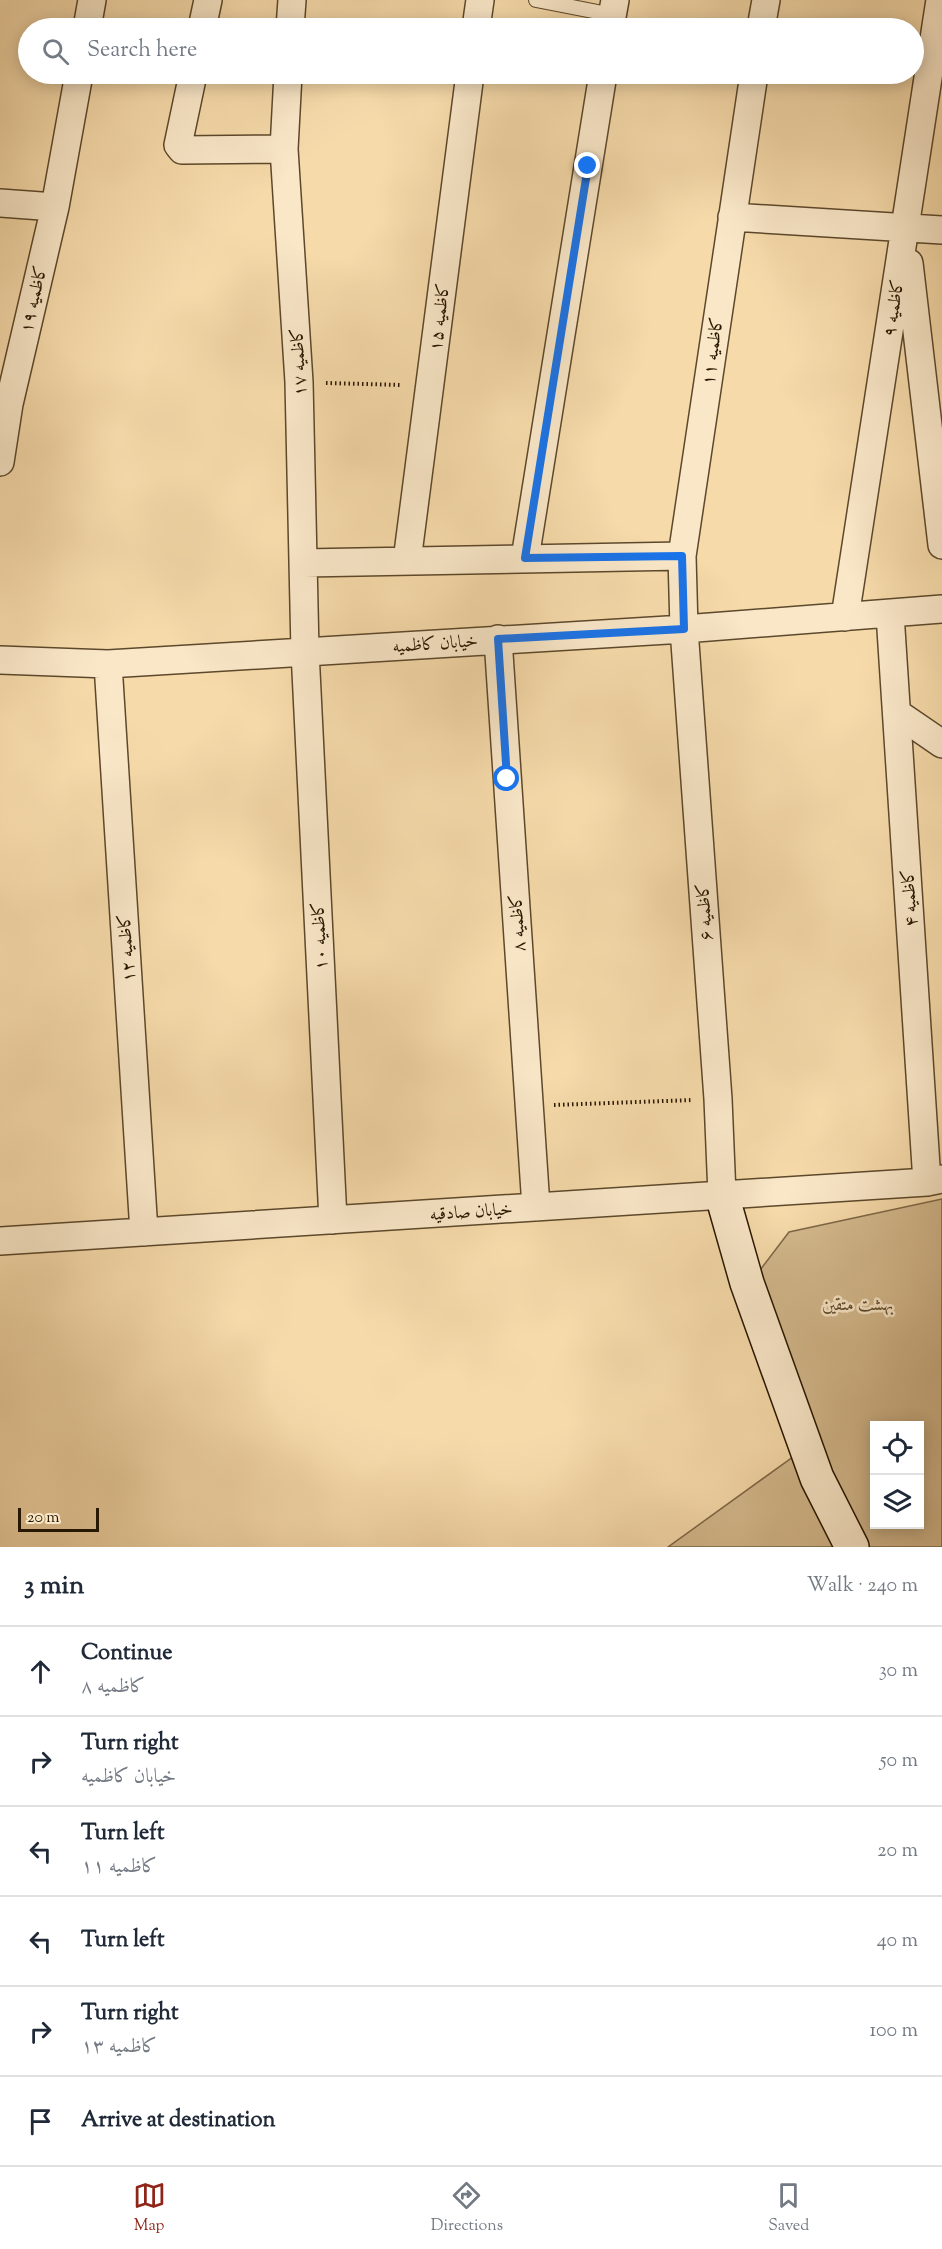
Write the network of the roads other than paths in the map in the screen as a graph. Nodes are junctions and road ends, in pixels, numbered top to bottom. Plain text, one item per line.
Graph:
1 (92, 0) edge
2 (208, 0) edge
3 (292, 0) edge
4 (480, 0) edge
5 (536, 0) edge
6 (766, 0) edge
7 (940, 0) edge
8 (613, 15) edge
9 (89, 18) edge
10 (204, 18) edge
11 (291, 18) edge
12 (477, 18) edge
13 (763, 18) edge
14 (77, 84) edge
15 (191, 84) edge
16 (287, 84) edge
17 (469, 84) edge
18 (601, 84) edge
19 (752, 84) edge
20 (284, 149) junction
21 (0, 203) edge
22 (55, 207) junction
23 (732, 217) junction
24 (905, 227) junction
25 (942, 230) edge
26 (0, 462) edge
27 (942, 545) edge
28 (682, 556) junction
29 (525, 558) junction
30 (407, 561) junction
31 (304, 563) junction
32 (942, 609) edge
33 (890, 614) junction
34 (845, 617) junction
35 (684, 629) junction
36 (498, 639) junction
37 (305, 651) junction
38 (0, 660) edge
39 (108, 664) junction
40 (897, 713) junction
41 (942, 744) edge
42 (935, 1181) edge
43 (722, 1195) junction
44 (536, 1207) junction
45 (333, 1220) junction
46 (144, 1232) junction
47 (0, 1241) edge
48 (852, 1547) edge

1 - 9 street
2 - 10 street
3 - 11 street
4 - 12 street
5 - 8 lane
6 - 13 street
7 - 24 street, کاظمیه ۹
14 - 22 street, کاظمیه ۱۹
15 - 20 street
16 - 20 street, کاظمیه ۱۷
17 - 30 street, کاظمیه ۱۵
18 - 29 street
19 - 23 street, کاظمیه ۱۱
20 - 31 street, کاظمیه ۱۷
21 - 22 street
22 - 26 street, کاظمیه ۱۹
23 - 24 street
23 - 28 street, کاظمیه ۱۱
24 - 25 street
24 - 27 street
24 - 34 street, کاظمیه ۹
28 - 29 street
28 - 35 street, کاظمیه ۱۱
29 - 30 street
30 - 31 street
31 - 37 street, کاظمیه ۱۷
32 - 33 street, خیابان کاظمیه
33 - 34 street, خیابان کاظمیه
33 - 40 street, کاظمیه ۴
34 - 35 street, خیابان کاظمیه
35 - 36 street, خیابان کاظمیه
35 - 43 street, کاظمیه ۶
36 - 37 street, خیابان کاظمیه
36 - 44 street, کاظمیه ۸
37 - 39 street, خیابان کاظمیه
37 - 45 street, کاظمیه ۱۰
38 - 39 street, خیابان کاظمیه
39 - 46 street, کاظمیه ۱۲
40 - 41 street
40 - 42 street, کاظمیه ۴
42 - 43 street, خیابان صادقیه
43 - 44 street, خیابان صادقیه
43 - 48 main road
44 - 45 street, خیابان صادقیه
45 - 46 street, خیابان صادقیه
46 - 47 street, خیابان صادقیه

